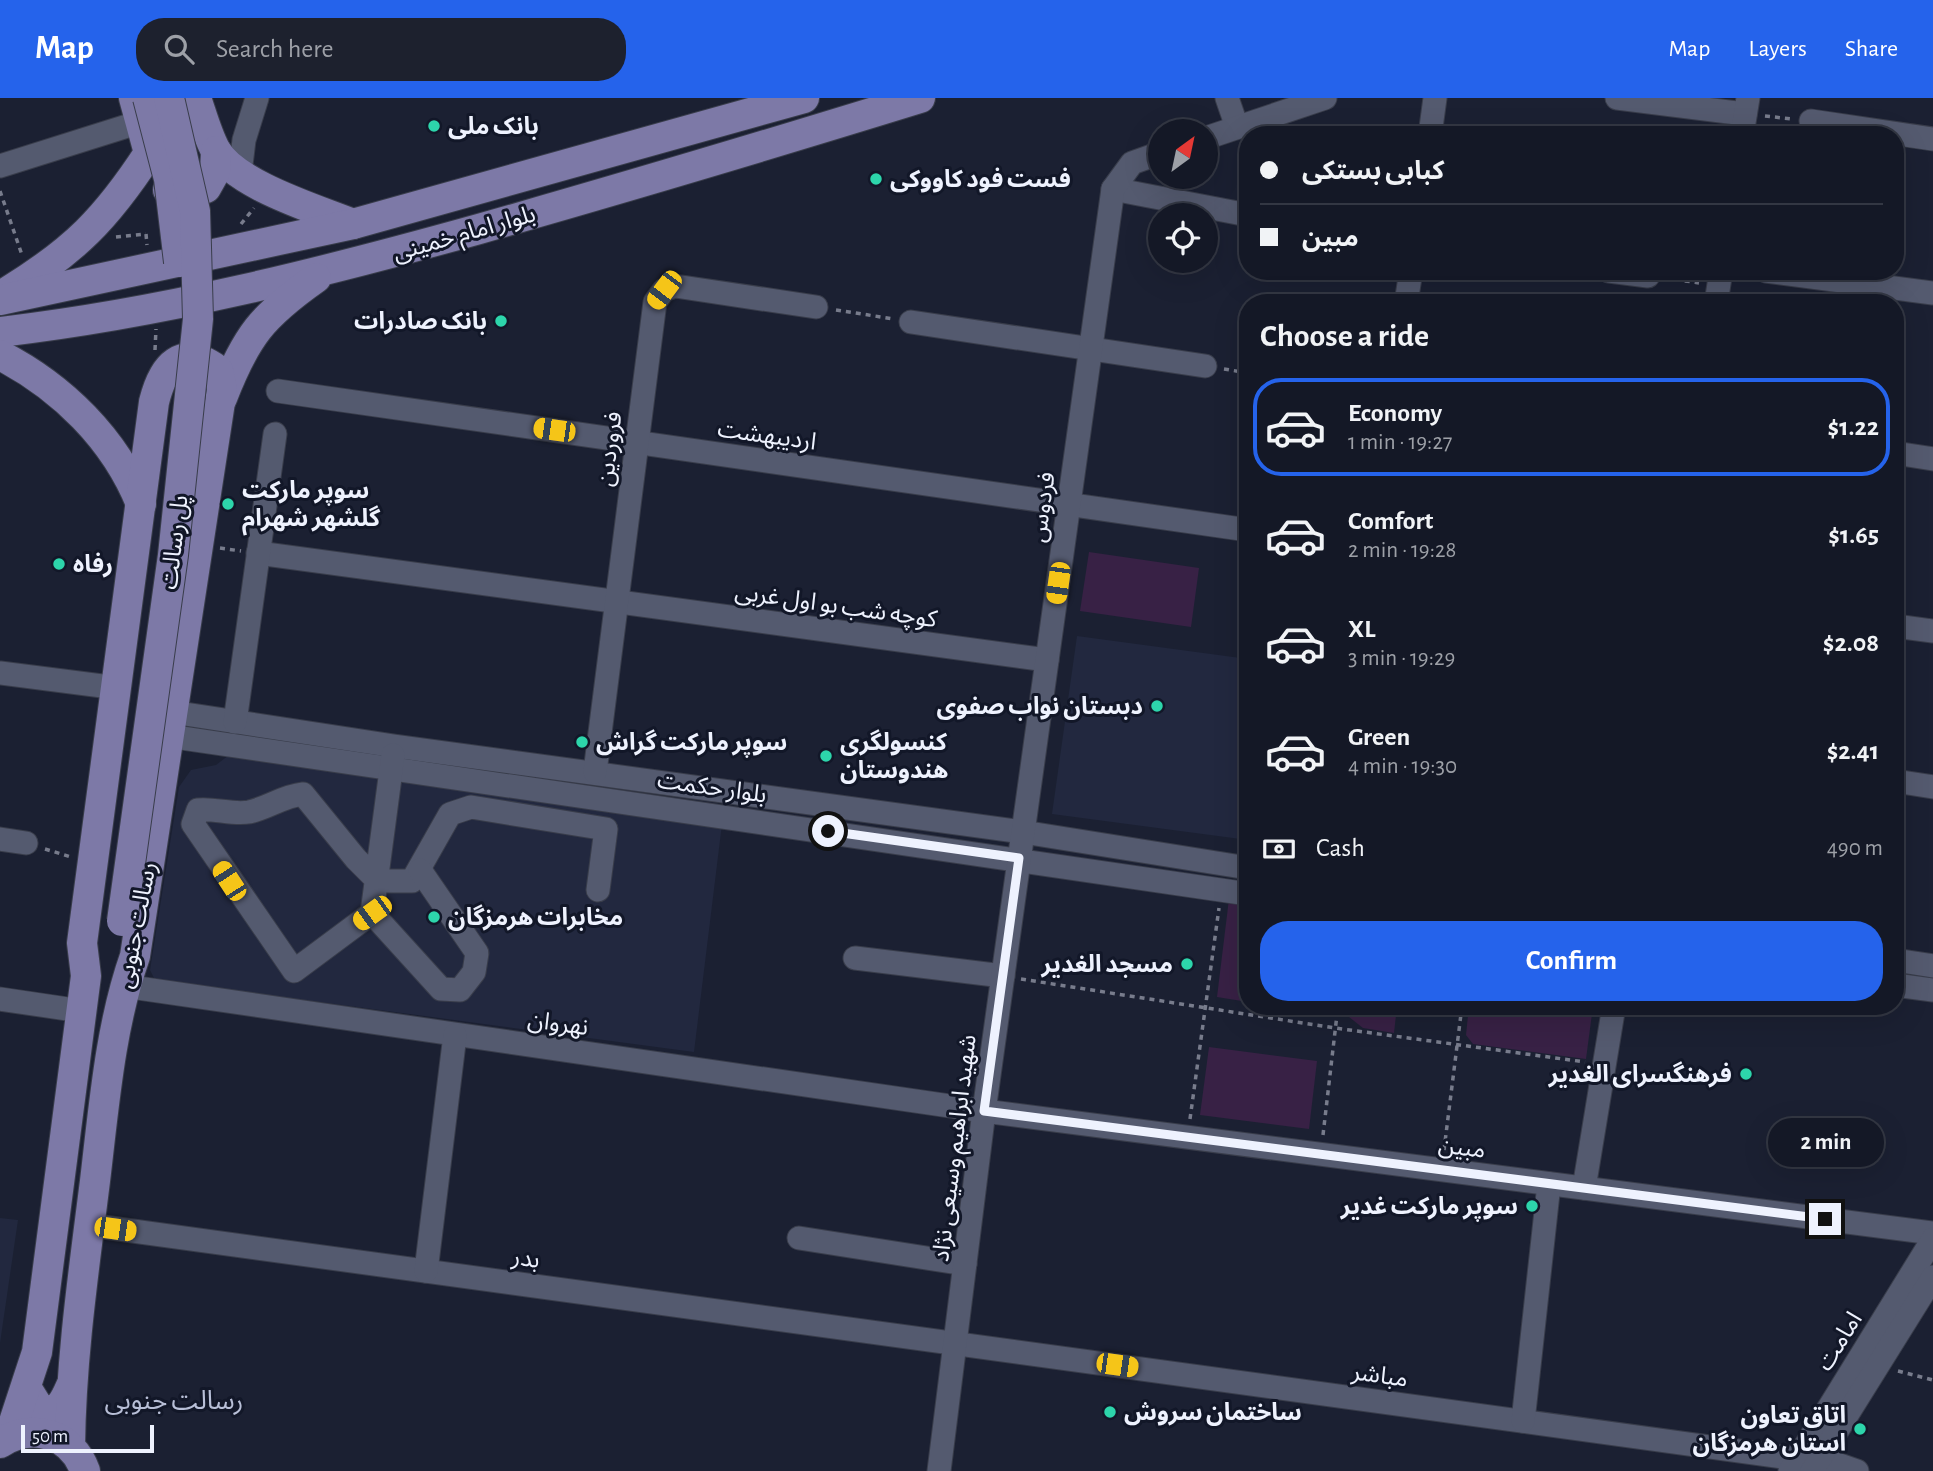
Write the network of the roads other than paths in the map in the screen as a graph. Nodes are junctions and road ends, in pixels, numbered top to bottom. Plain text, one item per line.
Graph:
1 (169, 98) edge
2 (196, 98) edge
3 (257, 98) edge
4 (804, 98) edge
5 (920, 98) edge
6 (1227, 98) edge
7 (1325, 98) edge
8 (1434, 98) edge
9 (1617, 98) edge
10 (141, 106) edge
11 (1745, 116) edge
12 (1811, 121) road end
13 (1240, 126) edge
14 (1431, 126) edge
15 (1845, 126) edge
16 (1237, 127) joint
17 (1218, 134) edge
18 (1904, 135) edge
19 (1933, 139) edge
20 (216, 151) junction
21 (149, 153) junction
22 (1148, 157) edge
23 (0, 166) edge
24 (240, 173) junction
25 (1113, 189) junction
26 (1239, 213) edge
27 (354, 224) junction
28 (325, 272) junction
29 (1834, 280) edge
30 (1933, 293) edge
31 (0, 299) edge
32 (816, 307) road end
33 (911, 322) road end
34 (0, 332) edge
35 (1091, 351) junction
36 (0, 355) edge
37 (1205, 366) road end
38 (278, 391) dead end
39 (219, 405) junction
40 (275, 434) dead end
41 (636, 442) junction
42 (1904, 454) edge
43 (1933, 459) edge
44 (141, 504) junction
45 (1069, 506) junction
46 (1239, 529) edge
47 (258, 553) junction
48 (618, 603) junction
49 (1904, 627) edge
50 (1933, 631) edge
51 (1047, 660) junction
52 (0, 673) edge
53 (118, 688) junction
54 (235, 722) junction
55 (170, 724) junction
56 (393, 757) junction
57 (595, 772) junction
58 (1904, 782) edge
59 (1933, 787) edge
60 (1023, 832) junction
61 (0, 839) edge
62 (26, 843) road end
63 (1019, 858) junction
64 (1239, 867) edge
65 (420, 870) junction
66 (378, 881) junction
67 (598, 890) dead end
68 (1239, 893) edge
69 (372, 913) junction
70 (113, 919) junction
71 (855, 958) dead end
72 (1904, 961) edge
73 (1933, 965) edge
74 (86, 976) junction
75 (1003, 976) junction
76 (124, 986) junction
77 (1904, 986) edge
78 (1933, 990) edge
79 (0, 999) edge
80 (81, 1012) junction
81 (1612, 1015) edge
82 (456, 1035) junction
83 (984, 1111) junction
84 (1549, 1184) junction
85 (1584, 1188) junction
86 (89, 1225) junction
87 (1933, 1233) edge
88 (799, 1238) dead end
89 (1933, 1239) edge
90 (965, 1264) junction
91 (426, 1271) junction
92 (1933, 1277) edge
93 (955, 1343) junction
94 (71, 1387) junction
95 (27, 1389) junction
96 (1523, 1421) junction
97 (3, 1441) edge
98 (86, 1462) edge
99 (1805, 1465) edge
100 (939, 1471) edge
101 (1857, 1471) edge

1 - 70 main road, پل رسالت, bridge
2 - 20 main road
3 - 24 street
4 - 27 main road, بلوار امام خمینی
5 - 28 main road, بلوار امام خمینی
6 - 16 street
7 - 13 street
8 - 14 street
9 - 11 street
10 - 21 main road
10 - 23 street
10 - 70 main road, پل رسالت, bridge
12 - 15 street
16 - 17 street
18 - 19 street
20 - 21 main road
20 - 24 main road
21 - 31 main road
22 - 25 street
24 - 27 main road
25 - 26 street
25 - 35 street, فردوس
27 - 31 main road, بلوار امام خمینی
28 - 34 main road, بلوار امام خمینی
28 - 39 main road
29 - 30 street
32 - 41 street, فروردین
33 - 35 street
35 - 37 street
35 - 45 street, فردوس
36 - 44 main road
38 - 41 street, اردیبهشت
39 - 44 main road, رسالت جنوبی
39 - 55 main road, رسالت جنوبی
40 - 47 street
41 - 45 street, اردیبهشت
41 - 48 street, فروردین
42 - 43 street
44 - 53 main road, رسالت جنوبی
45 - 46 street, اردیبهشت
45 - 51 street, فردوس
47 - 48 street, کوچه شب بو اول غربی
47 - 54 street
48 - 51 street, کوچه شب بو اول غربی
48 - 57 street, فروردین
49 - 50 street
51 - 60 street, فردوس
52 - 53 street
53 - 74 main road, رسالت جنوبی
54 - 55 street, بلوار حکمت
54 - 56 street, بلوار حکمت
55 - 56 street, بلوار حکمت
55 - 76 main road, رسالت جنوبی
56 - 57 street, بلوار حکمت
56 - 63 street, بلوار حکمت
56 - 66 street
57 - 60 street, بلوار حکمت
58 - 59 street
60 - 63 street, شهید ابراهیم وسیعی نژاد
60 - 64 street, بلوار حکمت
61 - 62 street
63 - 68 street, بلوار حکمت
63 - 75 street, شهید ابراهیم وسیعی نژاد
65 - 66 street
65 - 67 street
65 - 69 street
66 - 69 street
66 - 69 street
70 - 74 main road, پل رسالت
70 - 76 main road, پل رسالت
71 - 75 street
72 - 73 street
74 - 80 main road, رسالت جنوبی
75 - 83 street, شهید ابراهیم وسیعی نژاد
76 - 82 street, نهروان
76 - 86 main road, رسالت جنوبی
77 - 78 street
79 - 80 street
80 - 95 main road, رسالت جنوبی
81 - 85 street
82 - 83 street, نهروان
82 - 91 street
83 - 84 street, مبین
83 - 90 street, شهید ابراهیم وسیعی نژاد
84 - 85 street, مبین
84 - 96 street
85 - 87 street, مبین
86 - 91 street, بدر
86 - 94 main road, رسالت جنوبی
88 - 90 street
89 - 99 street, امامت
90 - 93 street, شهید ابراهیم وسیعی نژاد
91 - 93 street, بدر
92 - 99 street, امامت
93 - 96 street, مباشر
93 - 100 street, شهید ابراهیم وسیعی نژاد
94 - 95 main road
94 - 98 main road, رسالت جنوبی
95 - 97 main road, رسالت جنوبی
96 - 99 street, مباشر
97 - 98 main road
99 - 101 street, مباشر

